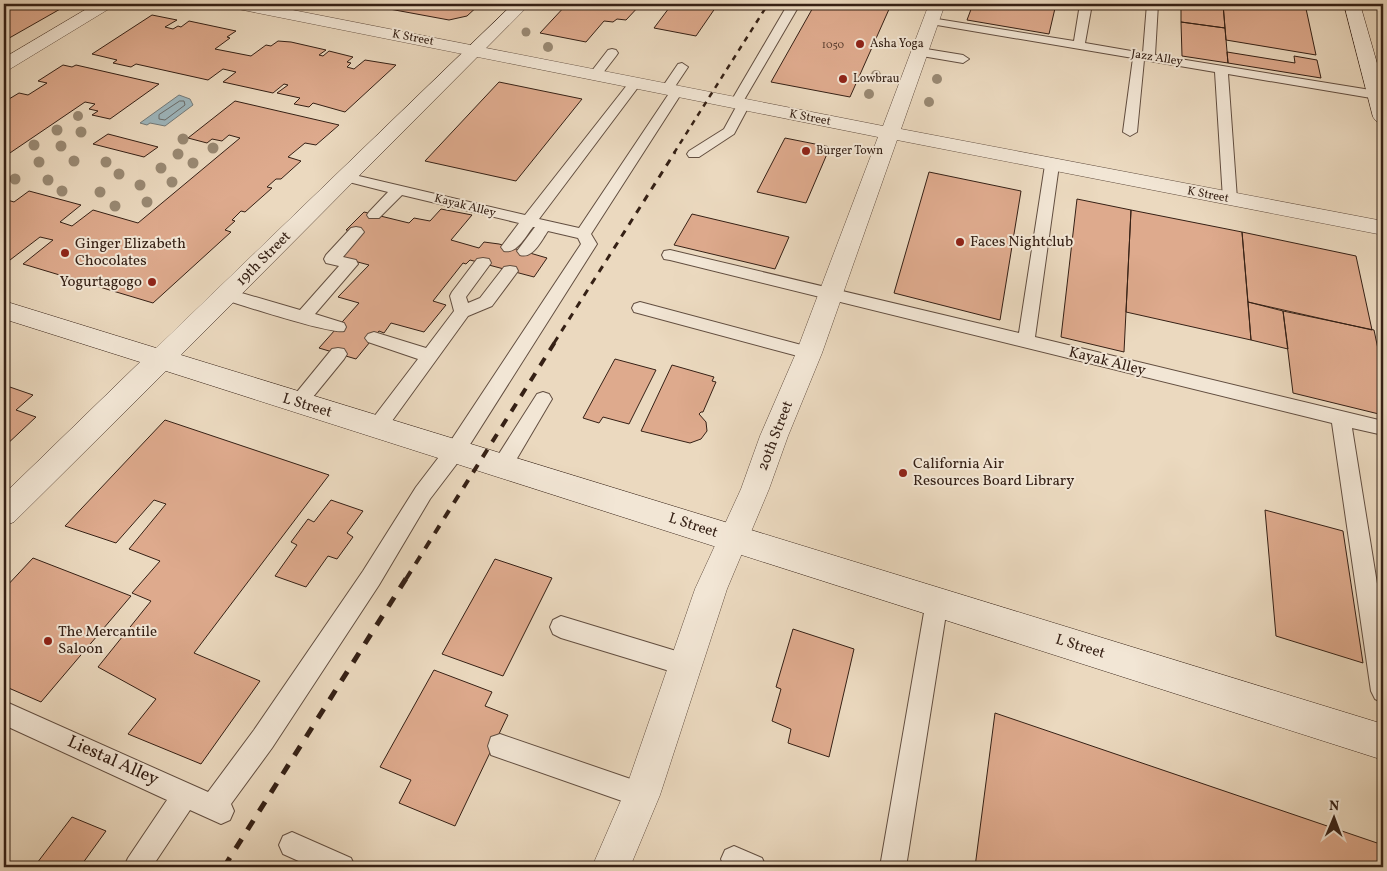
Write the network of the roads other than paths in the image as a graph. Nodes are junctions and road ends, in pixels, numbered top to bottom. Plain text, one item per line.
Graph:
1 (106, 4) edge
2 (238, 4) edge
3 (522, 4) edge
4 (794, 4) edge
5 (1086, 4) edge
6 (1153, 4) edge
7 (1352, 4) edge
8 (934, 12) edge
9 (1079, 45) junction
10 (474, 50) junction
11 (920, 52) junction
12 (612, 54) dead end
13 (1144, 56) junction
14 (963, 59) dead end
15 (4, 64) edge
16 (682, 67) dead end
17 (1221, 69) junction
18 (595, 75) junction
19 (635, 83) junction
20 (672, 90) junction
21 (1380, 95) edge
22 (740, 104) junction
23 (1383, 117) edge
24 (1130, 132) dead end
25 (890, 133) junction
26 (694, 154) dead end
27 (1052, 165) junction
28 (346, 177) junction
29 (398, 190) junction
30 (1230, 199) junction
31 (374, 214) dead end
32 (524, 220) junction
33 (544, 226) junction
34 (1383, 228) edge
35 (356, 232) dead end
36 (583, 234) junction
37 (504, 246) dead end
38 (525, 251) dead end
39 (670, 255) dead end
40 (489, 265) dead end
41 (510, 271) dead end
42 (228, 295) junction
43 (831, 295) junction
44 (640, 308) dead end
45 (4, 310) edge
46 (462, 312) junction
47 (303, 317) junction
48 (338, 327) dead end
49 (374, 338) dead end
50 (1026, 342) junction
51 (809, 353) junction
52 (338, 354) dead end
53 (430, 356) junction
54 (160, 360) junction
55 (543, 399) dead end
56 (298, 403) junction
57 (1342, 426) junction
58 (376, 427) junction
59 (1321, 427) dead end
60 (1383, 428) edge
61 (455, 451) junction
62 (502, 466) junction
63 (4, 513) edge
64 (733, 539) junction
65 (936, 601) junction
66 (561, 627) dead end
67 (686, 665) junction
68 (1383, 691) edge
69 (4, 713) edge
70 (1383, 742) edge
71 (500, 746) dead end
72 (186, 794) junction
73 (642, 795) junction
74 (292, 845) dead end
75 (138, 867) edge
76 (342, 867) edge
77 (612, 867) edge
78 (893, 867) edge

1 - 15 street
2 - 10 street, K Street
3 - 10 street, 19th Street
4 - 22 lane
5 - 9 lane
6 - 13 lane
7 - 21 street
8 - 9 lane, Jazz Alley
8 - 11 street, 20th Street
9 - 13 lane, Jazz Alley
10 - 18 street, K Street
10 - 28 street, 19th Street
11 - 14 lane
11 - 25 street, 20th Street
12 - 18 lane
13 - 17 lane, Jazz Alley
13 - 24 lane
16 - 20 lane
17 - 21 lane, Jazz Alley
17 - 30 lane
18 - 19 street, K Street
19 - 20 street, K Street
19 - 32 lane
20 - 22 street, K Street
20 - 36 lane
21 - 23 street
22 - 25 street, K Street
22 - 26 lane
25 - 27 street, K Street
25 - 43 street, 20th Street
27 - 30 street, K Street
27 - 50 lane
28 - 29 lane, Kayak Alley
28 - 42 street, 19th Street
29 - 31 lane
29 - 32 lane, Kayak Alley
30 - 34 street, K Street
32 - 33 lane, Kayak Alley
32 - 37 lane
33 - 36 lane, Kayak Alley
33 - 38 lane
35 - 47 lane
36 - 61 lane
39 - 43 lane, Kayak Alley
40 - 46 lane
41 - 46 lane
42 - 47 lane
42 - 54 street, 19th Street
43 - 50 lane, Kayak Alley
43 - 51 street, 20th Street
44 - 51 lane
45 - 54 street, L Street
46 - 53 lane
47 - 48 lane
49 - 53 lane
50 - 57 lane, Kayak Alley
51 - 64 street, 20th Street
52 - 56 lane
53 - 58 lane
54 - 56 street, L Street
54 - 63 street, 19th Street
55 - 62 lane
56 - 58 street, L Street
57 - 59 lane
57 - 60 lane, Kayak Alley
57 - 68 lane
58 - 61 street, L Street
61 - 62 street, L Street
61 - 72 lane, Liestal Alley
62 - 64 street, L Street
64 - 65 street, L Street
64 - 67 street, 20th Street
65 - 70 street, L Street
65 - 78 lane
66 - 67 lane
67 - 73 street, 20th Street
69 - 72 lane, Liestal Alley
71 - 73 lane
72 - 75 lane
73 - 77 street, 20th Street
74 - 76 lane

